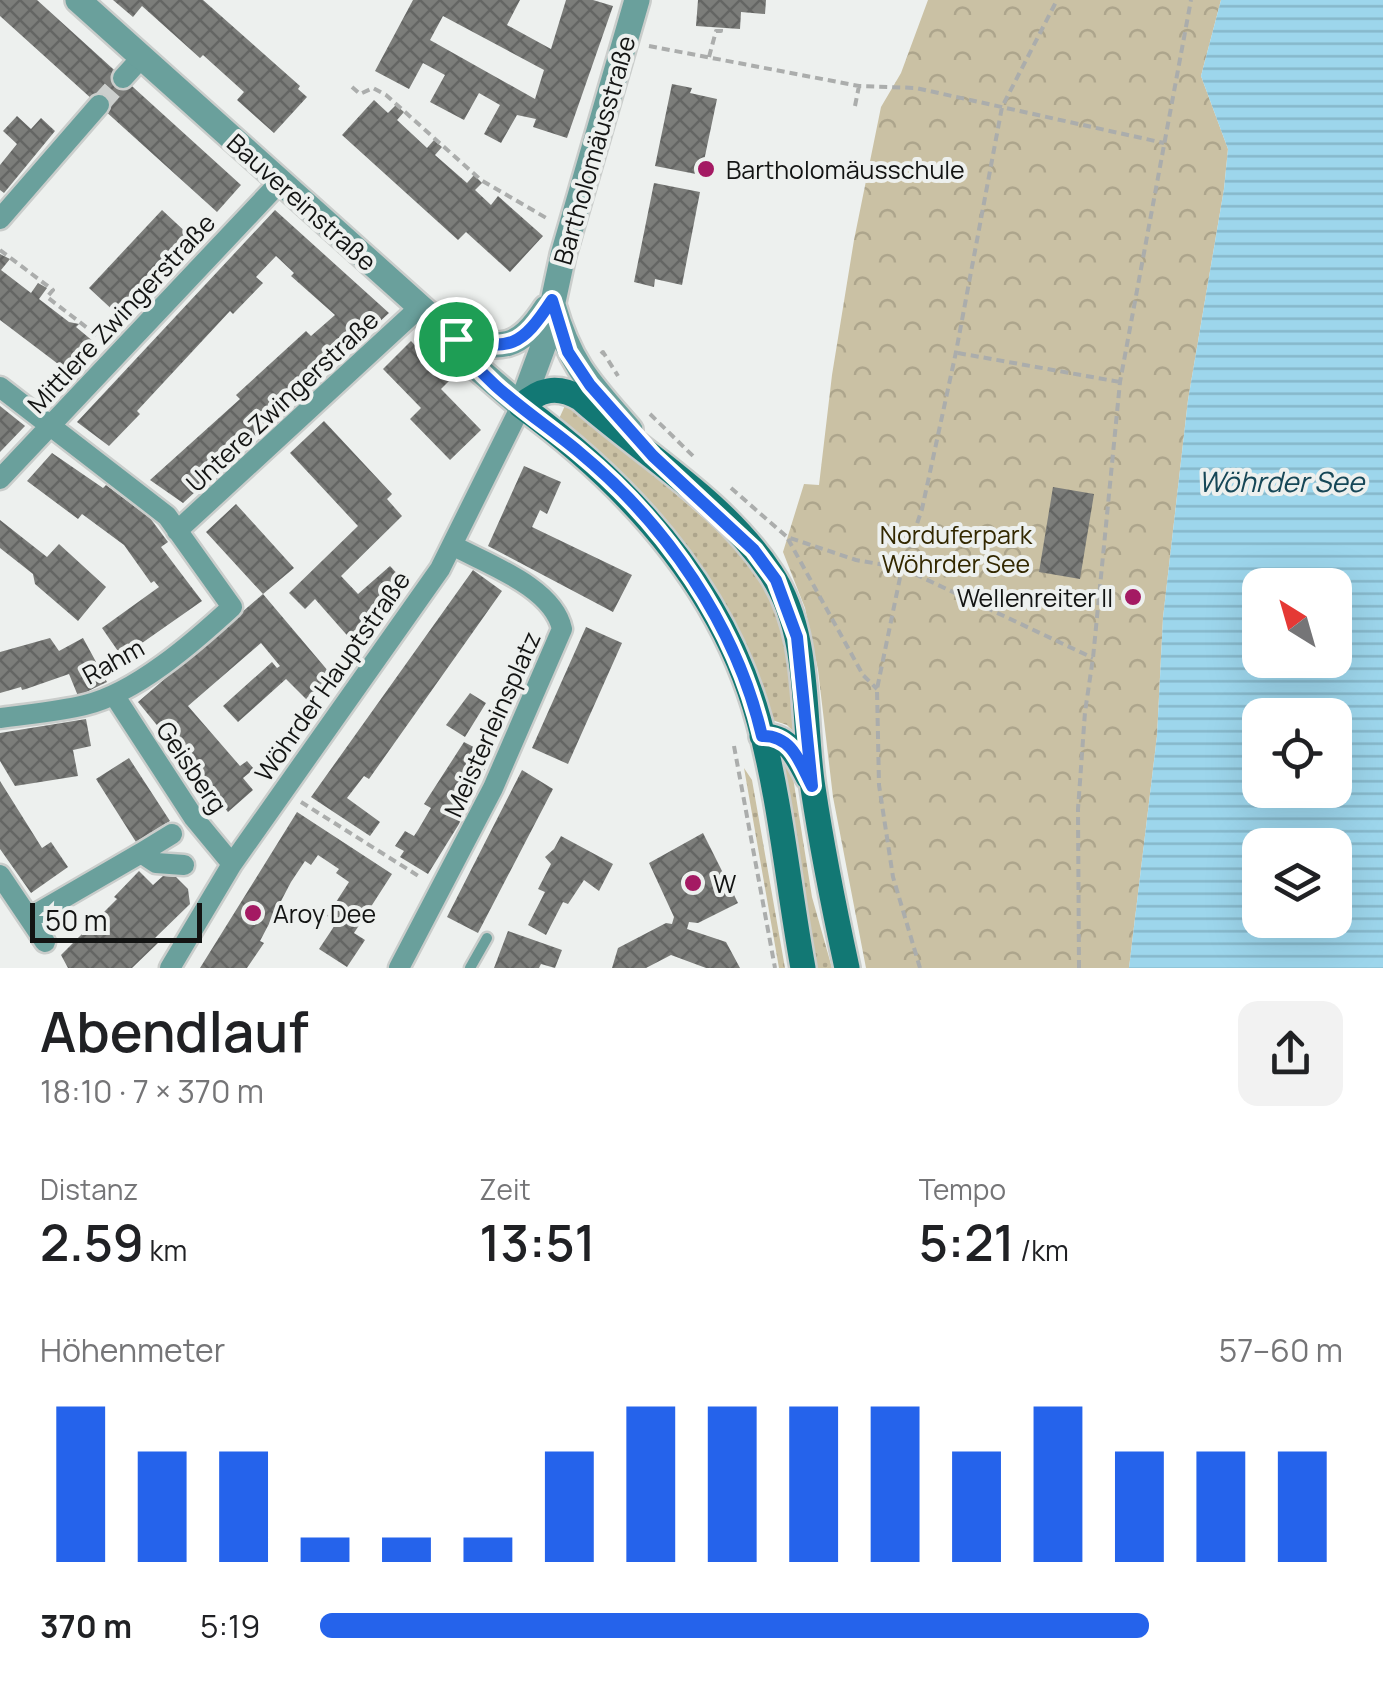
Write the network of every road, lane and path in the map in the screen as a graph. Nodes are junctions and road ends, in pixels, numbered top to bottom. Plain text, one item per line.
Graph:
1 (78, 0) edge
2 (637, 0) edge
3 (1058, 0) edge
4 (1189, 1) edge
5 (721, 28) dead end
6 (625, 42) junction
7 (142, 56) junction
8 (709, 58) junction
9 (123, 78) tunnel mouth
10 (859, 86) junction
11 (352, 88) dead end
12 (98, 105) tunnel mouth
13 (855, 106) dead end
14 (1002, 107) junction
15 (1164, 143) junction
16 (280, 182) junction
17 (0, 220) edge
18 (570, 230) junction
19 (0, 250) edge
20 (552, 300) junction
21 (420, 308) junction
22 (456, 339) junction
23 (112, 347) dead end
24 (604, 352) dead end
25 (956, 352) junction
26 (1120, 382) junction
27 (0, 386) edge
28 (625, 386) dead end
29 (522, 406) junction
30 (644, 408) dead end
31 (50, 426) junction
32 (653, 456) junction
33 (700, 462) dead end
34 (0, 479) edge
35 (726, 484) dead end
36 (178, 531) junction
37 (786, 536) junction
38 (452, 545) junction
39 (902, 568) junction
40 (1093, 658) junction
41 (878, 689) junction
42 (114, 695) junction
43 (0, 718) edge
44 (762, 736) junction
45 (734, 746) dead end
46 (812, 786) junction
47 (282, 790) junction
48 (172, 834) dead end
49 (142, 854) junction
50 (232, 864) junction
51 (184, 865) dead end
52 (2, 884) edge
53 (441, 890) junction
54 (29, 918) junction
55 (487, 938) dead end
56 (45, 942) dead end
57 (401, 967) edge
58 (170, 968) edge
59 (470, 968) edge
60 (775, 968) edge
61 (803, 968) edge
62 (847, 968) edge
63 (920, 968) edge
64 (1079, 968) edge

1 - 7 street, Bauvereinstraße
2 - 6 street, Bartholomäusstraße
3 - 14 path
4 - 15 path
5 - 8 path
6 - 8 path
6 - 18 street, Bartholomäusstraße
7 - 9 street
7 - 16 street, Bauvereinstraße
8 - 10 path
10 - 13 path
10 - 14 path
11 - 18 path
12 - 17 street
14 - 15 path
14 - 25 path
15 - 26 path
16 - 21 street, Bauvereinstraße
16 - 31 street, Mittlere Zwingerstraße
18 - 20 street, Bartholomäusstraße
19 - 23 path
20 - 22 street
20 - 29 street, Bartholomäusstraße
20 - 32 street, Bartholomäusstraße
21 - 22 street, Bauvereinstraße
21 - 36 street, Untere Zwingerstraße
22 - 29 street, Bauvereinstraße
24 - 28 path
25 - 26 path
25 - 39 path
26 - 40 path
27 - 31 street
29 - 32 main road
29 - 38 street, Wöhrder Hauptstraße
29 - 44 main road
30 - 33 path
31 - 34 street, Mittlere Zwingerstraße
31 - 36 street
32 - 46 main road
35 - 37 path
36 - 42 street, Rahm
37 - 39 path
37 - 41 path
38 - 47 street, Wöhrder Hauptstraße
38 - 53 street, Meisterleinsplatz
39 - 40 path
39 - 41 path
40 - 64 path
41 - 63 path
42 - 43 street, Rahm
42 - 50 street, Geisberg
44 - 46 main road
44 - 61 main road
45 - 60 path
46 - 62 main road
47 - 50 street, Wöhrder Hauptstraße
47 - 53 path
48 - 49 street
49 - 51 street
49 - 54 street
50 - 58 street, Wöhrder Hauptstraße
52 - 54 street
53 - 57 street, Meisterleinsplatz
54 - 56 street
55 - 59 lane

